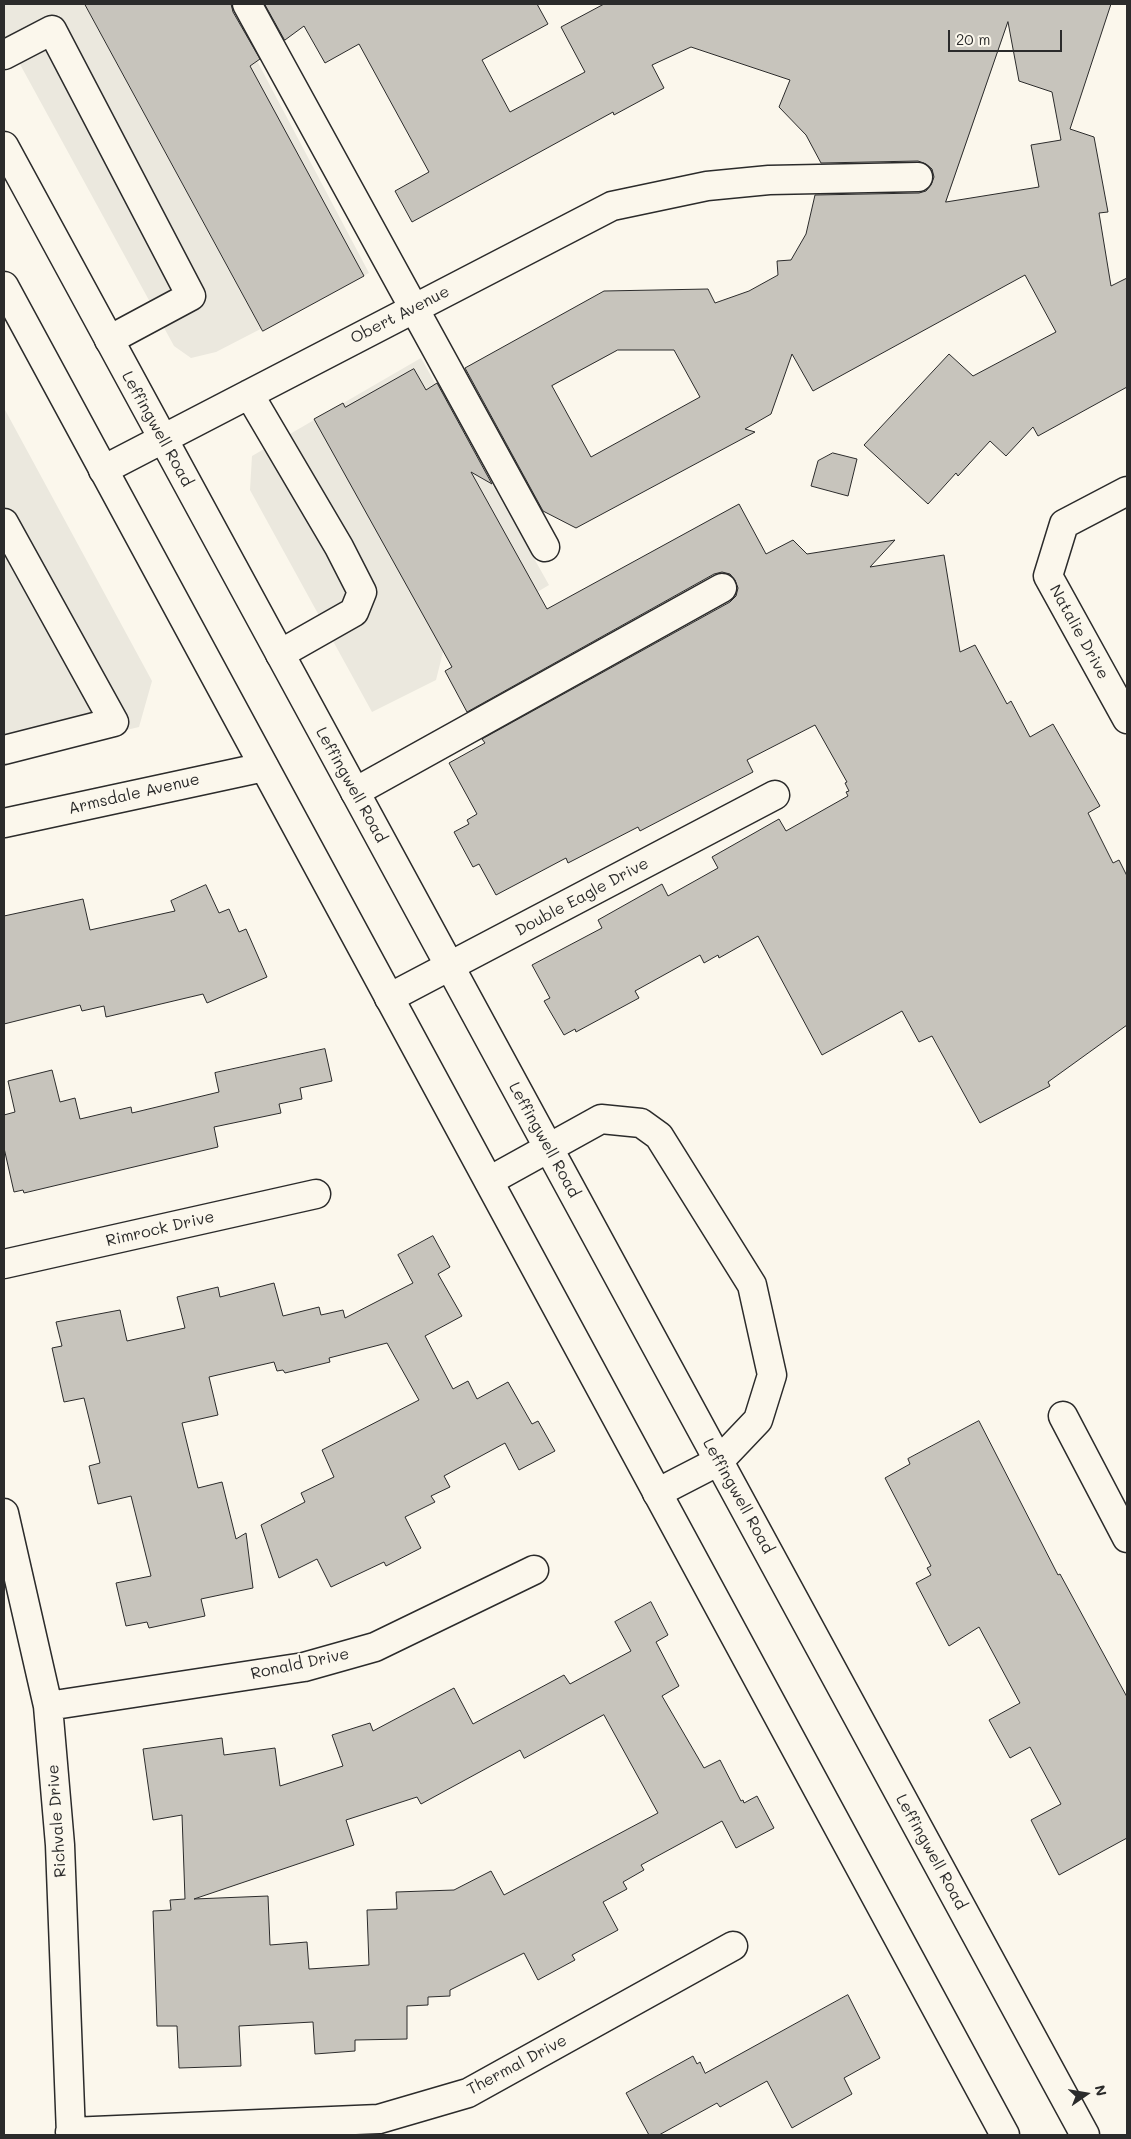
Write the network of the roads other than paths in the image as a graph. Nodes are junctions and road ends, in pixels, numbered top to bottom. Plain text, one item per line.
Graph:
1 (247, 4) edge
2 (4, 55) edge
3 (4, 146) edge
4 (918, 178) dead end
5 (4, 286) edge
6 (414, 308) junction
7 (109, 340) junction
8 (249, 394) junction
9 (163, 438) junction
10 (103, 470) junction
11 (1127, 491) edge
12 (4, 523) edge
13 (545, 547) dead end
14 (722, 588) dead end
15 (280, 654) junction
16 (1127, 719) edge
17 (4, 750) edge
18 (264, 767) junction
19 (355, 792) junction
20 (775, 795) dead end
21 (4, 823) edge
22 (449, 966) junction
23 (389, 998) junction
24 (549, 1148) junction
25 (488, 1181) junction
26 (316, 1194) dead end
27 (4, 1264) edge
28 (1063, 1416) dead end
29 (718, 1461) junction
30 (657, 1493) junction
31 (4, 1512) edge
32 (1127, 1538) edge
33 (534, 1570) dead end
34 (48, 1706) junction
35 (734, 1946) dead end
36 (70, 2133) edge
37 (1005, 2135) edge
38 (1085, 2135) edge

1 - 6 main road
2 - 7 main road
3 - 7 main road, Leffingwell Road
4 - 6 main road, Obert Avenue
5 - 10 main road
6 - 8 main road, Obert Avenue
6 - 13 main road
7 - 9 main road, Leffingwell Road
8 - 9 main road, Obert Avenue
8 - 15 main road
9 - 10 main road, Obert Avenue
9 - 15 main road, Leffingwell Road
10 - 18 main road
11 - 16 main road, Natalie Drive
12 - 17 main road
14 - 19 main road
15 - 19 main road, Leffingwell Road
18 - 21 main road, Armsdale Avenue
18 - 23 main road
19 - 22 main road, Leffingwell Road
20 - 22 main road, Double Eagle Drive
22 - 23 main road, Double Eagle Drive
22 - 24 main road, Leffingwell Road
23 - 25 main road
24 - 25 main road
24 - 29 main road, Leffingwell Road
24 - 29 main road
25 - 30 main road
26 - 27 main road, Rimrock Drive
28 - 32 main road
29 - 30 main road
29 - 38 main road, Leffingwell Road
30 - 37 main road
31 - 34 main road, Richvale Drive
33 - 34 main road, Ronald Drive
34 - 36 main road, Richvale Drive
35 - 36 main road, Thermal Drive

